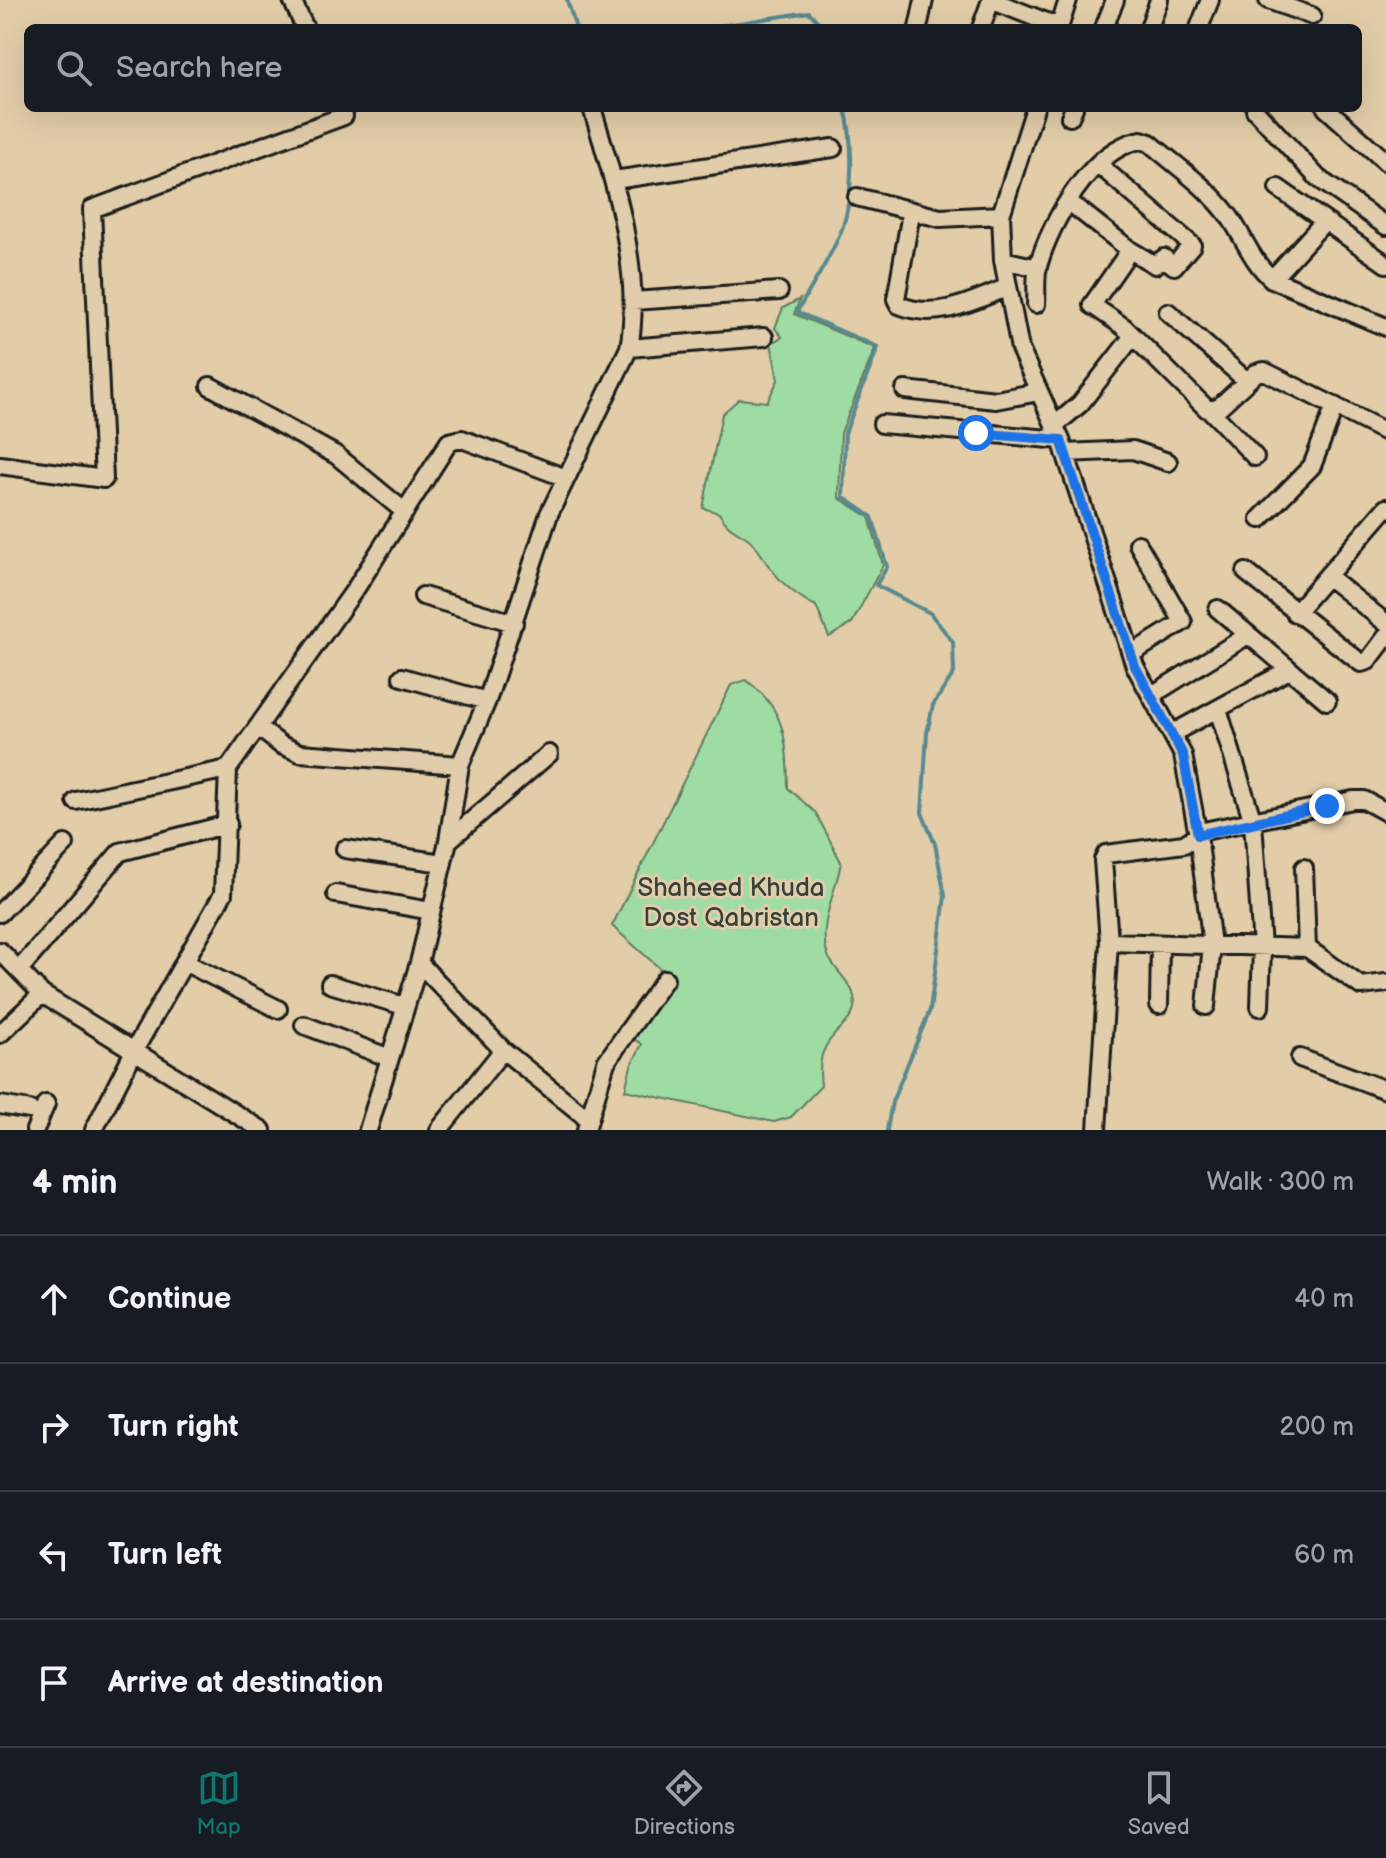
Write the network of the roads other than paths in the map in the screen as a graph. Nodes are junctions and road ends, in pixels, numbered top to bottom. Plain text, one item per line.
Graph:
1 (292, 0) edge
2 (924, 0) edge
3 (991, 0) edge
4 (1068, 0) edge
5 (1115, 0) edge
6 (1159, 0) edge
7 (1268, 0) edge
8 (1207, 1) edge
9 (1312, 16) dead end
10 (303, 24) edge
11 (919, 24) edge
12 (982, 24) edge
13 (1049, 24) edge
14 (1060, 24) edge
15 (1106, 24) edge
16 (1150, 24) edge
17 (1202, 24) edge
18 (342, 112) edge
19 (593, 112) edge
20 (1257, 112) edge
21 (1330, 112) edge
22 (1034, 116) edge
23 (833, 148) dead end
24 (1386, 162) edge
25 (1099, 165) junction
26 (614, 180) junction
27 (1278, 188) dead end
28 (857, 197) dead end
29 (1068, 201) junction
30 (911, 213) junction
31 (1001, 215) junction
32 (1323, 223) junction
33 (1386, 226) edge
34 (1130, 250) junction
35 (1003, 260) junction
36 (1386, 264) edge
37 (1038, 268) junction
38 (1272, 279) junction
39 (1008, 287) junction
40 (779, 291) dead end
41 (633, 301) junction
42 (1036, 304) dead end
43 (1168, 312) dead end
44 (1386, 327) edge
45 (1133, 336) junction
46 (764, 337) dead end
47 (629, 348) junction
48 (1247, 381) junction
49 (210, 386) dead end
50 (905, 390) dead end
51 (1039, 392) junction
52 (1335, 406) junction
53 (1211, 411) junction
54 (882, 424) dead end
55 (1386, 432) edge
56 (1060, 440) junction
57 (1255, 457) dead end
58 (1168, 462) dead end
59 (0, 465) edge
60 (566, 478) junction
61 (1386, 508) edge
62 (405, 512) junction
63 (1260, 519) dead end
64 (1138, 544) dead end
65 (1246, 572) dead end
66 (1327, 576) junction
67 (423, 596) dead end
68 (1218, 609) dead end
69 (1295, 613) junction
70 (514, 623) junction
71 (1386, 623) edge
72 (1248, 635) junction
73 (1386, 637) edge
74 (1131, 654) junction
75 (1289, 670) junction
76 (402, 677) dead end
77 (1152, 695) junction
78 (487, 701) junction
79 (1327, 701) dead end
80 (1218, 709) junction
81 (258, 727) junction
82 (1173, 733) junction
83 (549, 754) dead end
84 (460, 765) junction
85 (228, 769) junction
86 (76, 801) dead end
87 (1386, 812) edge
88 (1253, 822) junction
89 (228, 824) junction
90 (1198, 835) junction
91 (448, 841) junction
92 (65, 844) dead end
93 (345, 849) dead end
94 (443, 863) junction
95 (1304, 868) dead end
96 (336, 894) dead end
97 (431, 911) junction
98 (0, 913) edge
99 (1109, 942) junction
100 (1160, 944) junction
101 (1212, 945) junction
102 (1262, 947) junction
103 (1307, 948) junction
104 (0, 951) edge
105 (184, 962) junction
106 (419, 963) junction
107 (19, 970) junction
108 (665, 979) dead end
109 (1386, 983) edge
110 (330, 984) dead end
111 (42, 994) junction
112 (1159, 1005) dead end
113 (404, 1006) junction
114 (1206, 1006) dead end
115 (1260, 1007) dead end
116 (278, 1009) dead end
117 (304, 1025) dead end
118 (0, 1034) edge
119 (135, 1049) junction
120 (503, 1050) junction
121 (387, 1057) junction
122 (1300, 1058) dead end
123 (1386, 1090) edge
124 (0, 1105) edge
125 (587, 1124) edge
126 (35, 1130) edge
127 (94, 1130) edge
128 (262, 1130) edge
129 (368, 1130) edge
130 (439, 1130) edge
131 (1097, 1130) edge

1 - 10 street
2 - 11 street
3 - 12 street
3 - 13 street
4 - 14 street
5 - 15 street
6 - 16 street
7 - 9 street
8 - 17 street
18 - 59 street
19 - 26 street
20 - 33 street
21 - 24 street
22 - 31 street
23 - 26 street
25 - 29 street
25 - 34 street
25 - 38 street
26 - 41 street
27 - 32 street
28 - 30 street
29 - 34 street
29 - 37 street
30 - 31 street
30 - 39 street
31 - 35 street
32 - 36 street
32 - 38 street
34 - 45 street
35 - 37 street
35 - 39 street
37 - 42 street
38 - 44 street
39 - 51 street
40 - 41 street
41 - 47 street
43 - 48 street
45 - 53 street
45 - 56 street
46 - 47 street
47 - 60 street
48 - 52 street
48 - 53 street
49 - 62 street
50 - 51 street
51 - 56 street
52 - 55 street
52 - 63 street
53 - 57 street
54 - 56 street
56 - 58 street
56 - 74 street
60 - 62 street
60 - 70 street
61 - 66 street
62 - 81 street
64 - 74 street
65 - 69 street
66 - 69 street
66 - 71 street
67 - 70 street
68 - 72 street
69 - 73 street
70 - 78 street
72 - 75 street
72 - 77 street
74 - 77 street
75 - 79 street
75 - 80 street
76 - 78 street
77 - 82 street
78 - 84 street
80 - 82 street
80 - 88 street
81 - 84 street
81 - 85 street
82 - 90 street
83 - 91 street
84 - 91 street
85 - 86 street
85 - 89 street
87 - 88 street
88 - 90 street
88 - 102 street
89 - 105 street
89 - 107 street
90 - 99 street
90 - 101 street
91 - 94 street
92 - 98 street
93 - 94 street
94 - 97 street
95 - 103 street
96 - 97 street
97 - 106 street
99 - 100 street
99 - 131 street
100 - 101 street
100 - 112 street
101 - 102 street
101 - 114 street
102 - 103 street
102 - 115 street
103 - 109 street
104 - 107 street
105 - 116 street
105 - 119 street
106 - 113 street
106 - 120 street
107 - 111 street
108 - 125 street
110 - 113 street
111 - 118 street
111 - 119 street
113 - 121 street
117 - 121 street
119 - 127 street
119 - 128 street
120 - 125 street
120 - 130 street
121 - 129 street
122 - 123 street
124 - 126 street

